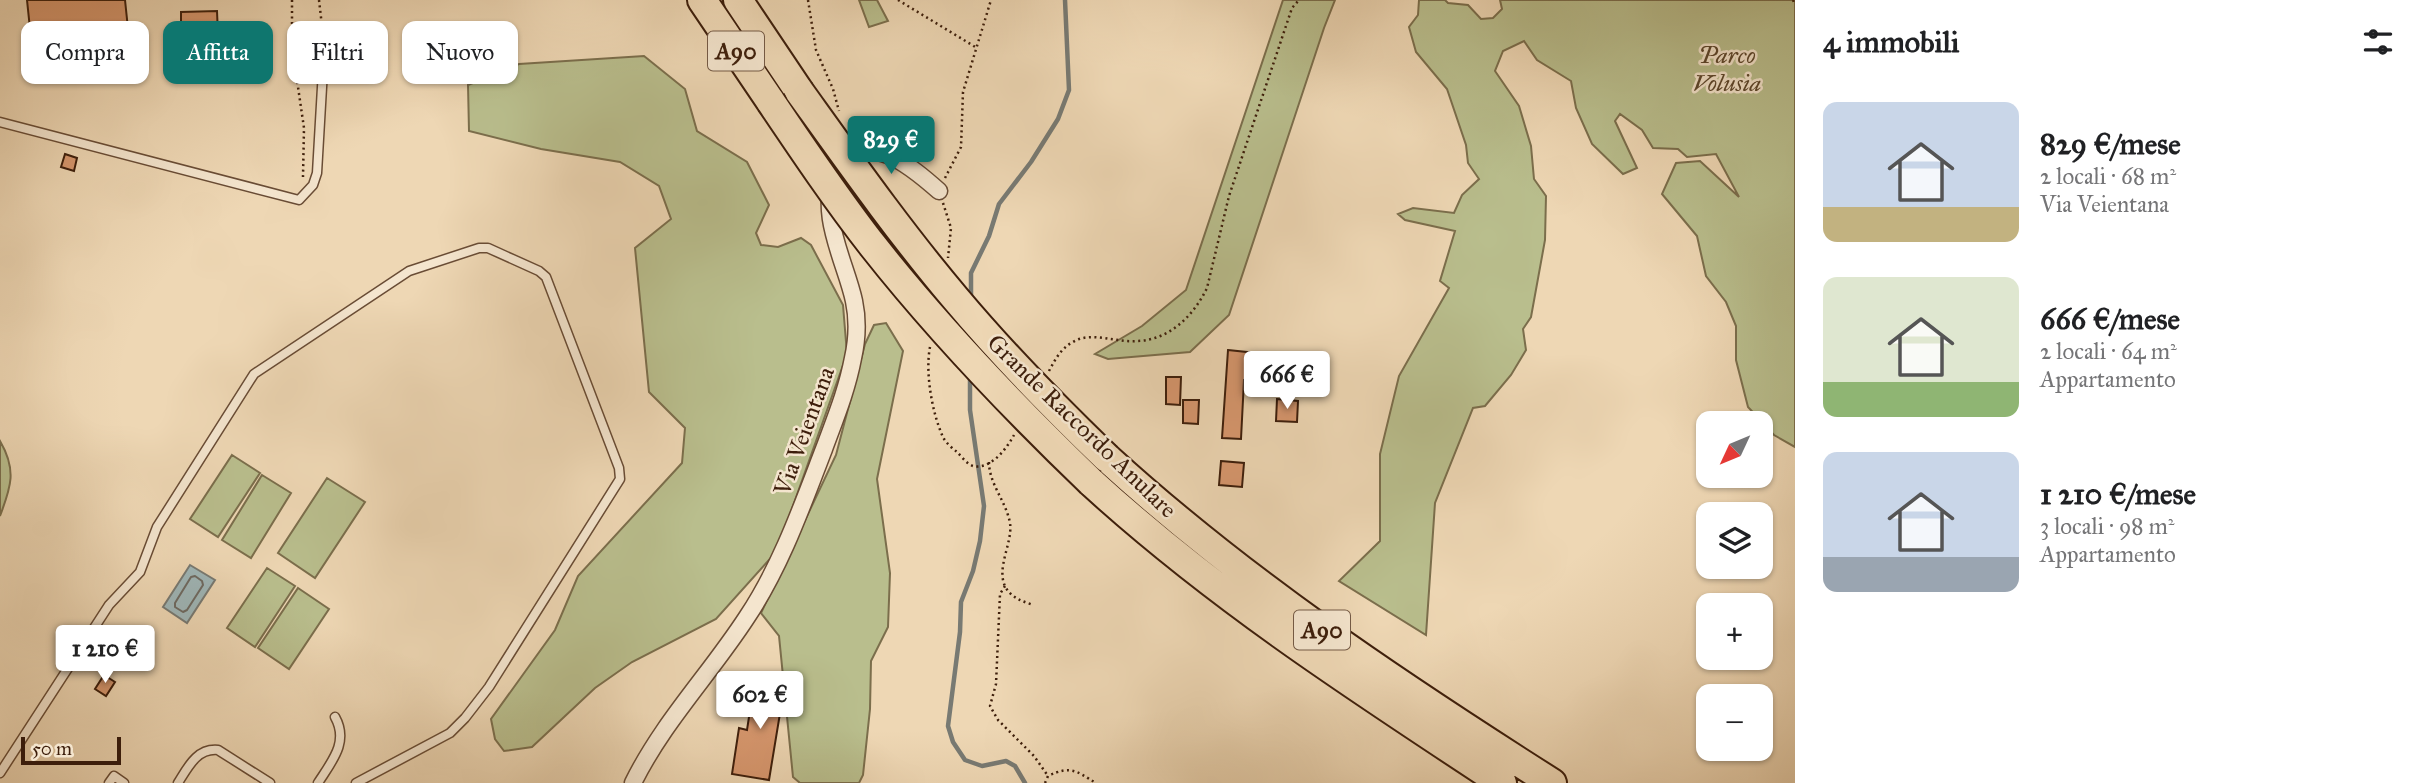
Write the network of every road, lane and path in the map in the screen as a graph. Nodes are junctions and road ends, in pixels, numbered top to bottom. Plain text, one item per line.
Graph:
1 (292, 0) edge
2 (319, 0) edge
3 (702, 0) edge
4 (738, 0) edge
5 (808, 0) edge
6 (898, 0) edge
7 (991, 0) edge
8 (1299, 0) edge
9 (1793, 0) edge
10 (1795, 5) edge
11 (321, 21) edge
12 (977, 48) junction
13 (322, 84) edge
14 (846, 120) dead end
15 (0, 122) edge
16 (939, 191) joint
17 (286, 196) junction
18 (1044, 379) dead end
19 (1018, 426) dead end
20 (987, 463) junction
21 (970, 465) dead end
22 (1005, 586) junction
23 (1033, 605) dead end
24 (335, 716) dead end
25 (0, 773) edge
26 (1048, 776) junction
27 (109, 783) edge
28 (124, 783) edge
29 (178, 783) edge
30 (270, 783) edge
31 (318, 783) edge
32 (356, 783) edge
33 (633, 783) edge
34 (1045, 783) edge
35 (1096, 783) edge
36 (1502, 783) edge
37 (1552, 783) edge

1 - 17 path
2 - 11 path
3 - 36 highway, Grande Raccordo Anulare / A90, bridge
4 - 37 highway, Grande Raccordo Anulare / A90, bridge
5 - 14 path
6 - 12 path
7 - 12 path
8 - 18 path
9 - 10 path
12 - 16 path
13 - 17 lane
15 - 17 lane
16 - 33 street, Via Veientana
19 - 20 path
20 - 21 path
20 - 22 path
22 - 23 path
22 - 26 path
24 - 31 lane
25 - 32 lane
26 - 34 path
26 - 35 path
27 - 28 lane
29 - 30 lane

